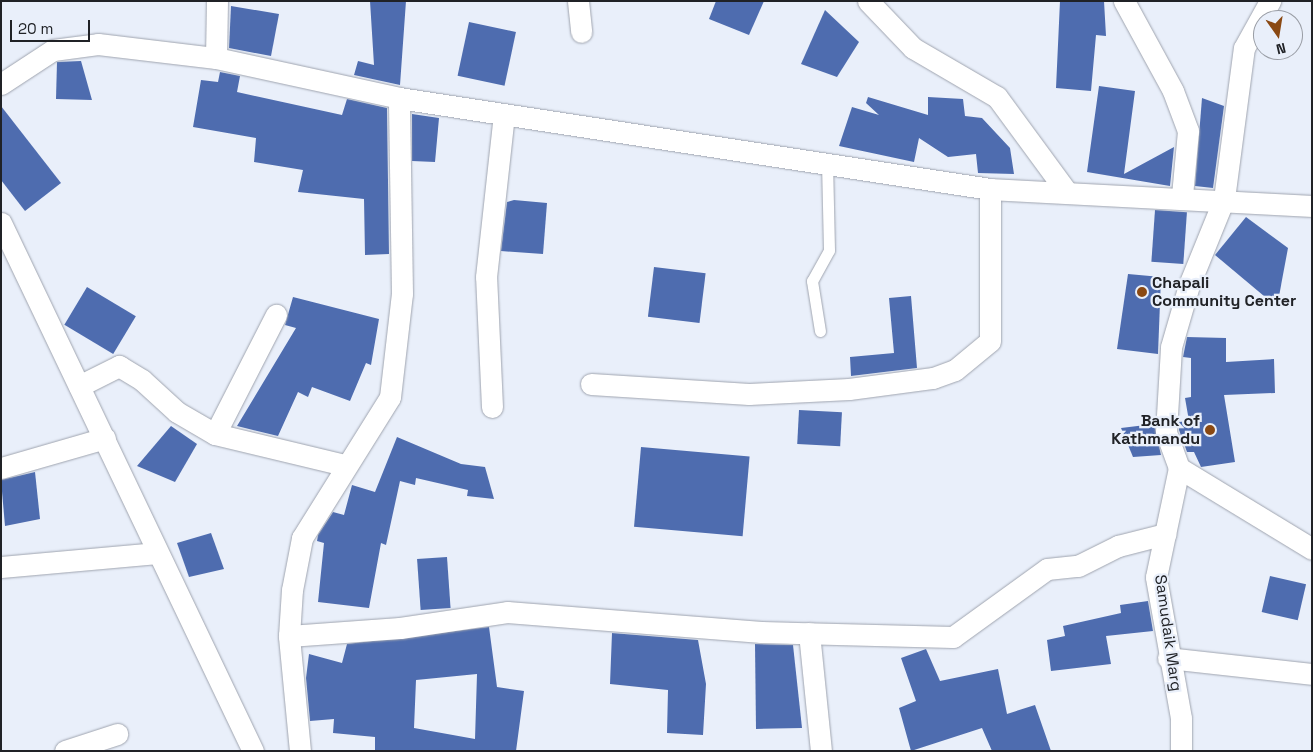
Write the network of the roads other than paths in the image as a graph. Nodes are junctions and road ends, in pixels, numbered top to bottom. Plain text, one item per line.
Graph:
1 (217, 1) edge
2 (578, 1) edge
3 (868, 1) edge
4 (1124, 1) edge
5 (1270, 1) edge
6 (581, 32) dead end
7 (216, 58) junction
8 (1, 84) edge
9 (399, 98) junction
10 (504, 115) junction
11 (827, 165) junction
12 (990, 190) junction
13 (1066, 191) junction
14 (1182, 196) junction
15 (1224, 199) junction
16 (1312, 206) edge
17 (1, 224) edge
18 (276, 316) dead end
19 (820, 331) dead end
20 (591, 384) dead end
21 (79, 386) junction
22 (492, 407) dead end
23 (215, 434) junction
24 (105, 438) junction
25 (344, 465) junction
26 (1, 468) edge
27 (1180, 468) junction
28 (1165, 534) junction
29 (1312, 549) edge
30 (157, 553) junction
31 (1, 567) edge
32 (809, 633) junction
33 (289, 636) junction
34 (1168, 658) junction
35 (1312, 674) edge
36 (117, 734) dead end
37 (65, 751) edge
38 (253, 751) edge
39 (300, 751) edge
40 (821, 751) edge
41 (1181, 751) edge

1 - 7 street
2 - 6 street
3 - 13 street
4 - 14 street
5 - 15 street
7 - 8 street
7 - 9 street
9 - 10 street
9 - 25 street
10 - 11 street
10 - 22 street
11 - 12 street
11 - 19 lane
12 - 13 street
12 - 20 street
13 - 14 street
14 - 15 street
15 - 16 street
15 - 27 street
17 - 21 street
18 - 23 street
21 - 23 street
21 - 24 street
23 - 25 street
24 - 26 street
24 - 30 street
25 - 33 street
27 - 28 street, Samudaik Marg
27 - 29 street
28 - 32 street
28 - 34 street, Samudaik Marg
30 - 31 street
30 - 38 street
32 - 33 street
32 - 40 street
33 - 39 street
34 - 35 street
34 - 41 street, Samudaik Marg
36 - 37 street

